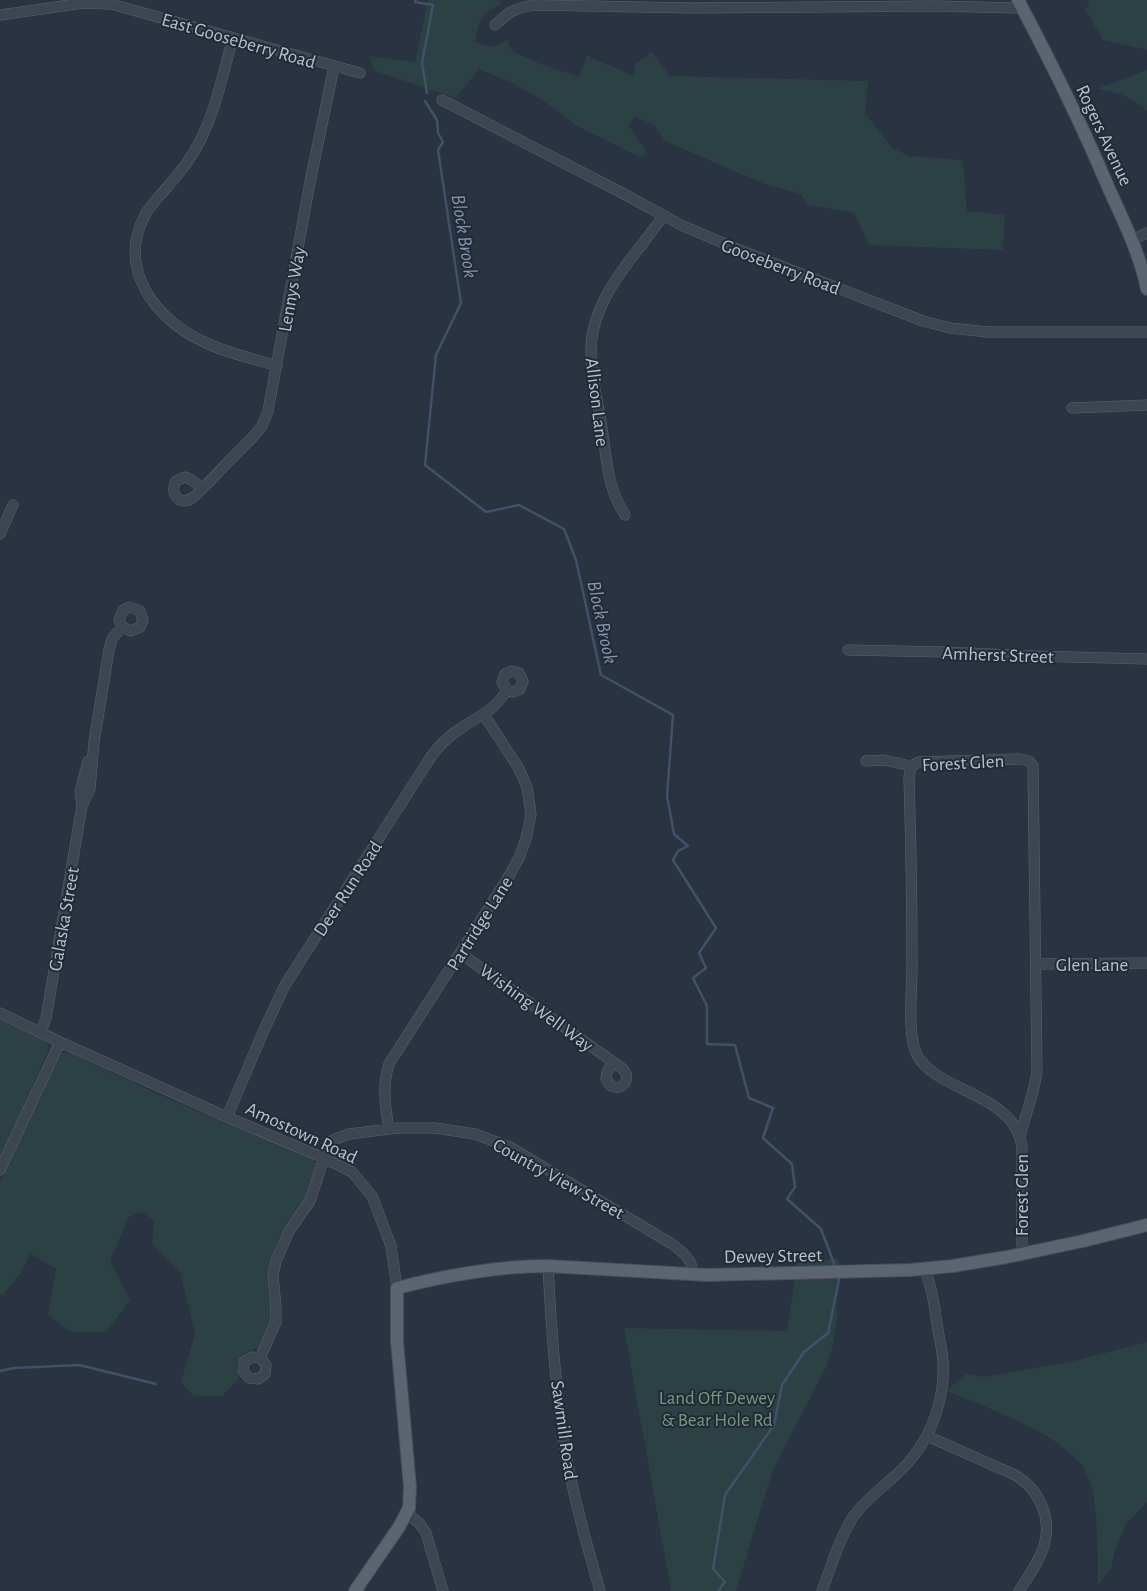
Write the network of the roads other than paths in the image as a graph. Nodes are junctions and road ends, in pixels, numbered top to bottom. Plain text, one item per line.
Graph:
1 (1021, 4) edge
2 (0, 15) edge
3 (495, 25) dead end
4 (233, 38) junction
5 (334, 67) junction
6 (360, 73) dead end
7 (442, 100) dead end
8 (663, 216) junction
9 (1147, 233) edge
10 (1132, 240) junction
11 (1147, 289) edge
12 (1147, 332) edge
13 (277, 366) junction
14 (1147, 405) edge
15 (1072, 408) dead end
16 (202, 488) dead end
17 (13, 505) dead end
18 (625, 515) dead end
19 (0, 534) edge
20 (122, 627) dead end
21 (848, 650) dead end
22 (1147, 659) edge
23 (507, 690) dead end
24 (484, 715) junction
25 (866, 761) dead end
26 (911, 766) junction
27 (460, 953) junction
28 (1147, 963) edge
29 (1036, 964) junction
30 (0, 1013) edge
31 (42, 1032) junction
32 (60, 1042) junction
33 (613, 1062) dead end
34 (227, 1117) junction
35 (389, 1129) junction
36 (1020, 1137) junction
37 (324, 1158) junction
38 (0, 1170) edge
39 (1147, 1225) edge
40 (1022, 1253) junction
41 (548, 1266) junction
42 (924, 1268) junction
43 (692, 1274) junction
44 (397, 1288) junction
45 (260, 1358) dead end
46 (927, 1436) junction
47 (407, 1513) junction
48 (355, 1591) edge
49 (443, 1591) edge
50 (600, 1591) edge
51 (822, 1591) edge
52 (1019, 1591) edge

1 - 3 street
1 - 10 main road, Rogers Avenue
2 - 4 street, East Gooseberry Road
4 - 5 street, East Gooseberry Road
4 - 13 street
5 - 6 street, East Gooseberry Road
5 - 13 street, Lennys Way
7 - 8 street, Gooseberry Road
8 - 12 street, Gooseberry Road
8 - 18 street, Allison Lane
9 - 10 street
10 - 11 main road, Rogers Avenue
13 - 16 street, Lennys Way
14 - 15 street
17 - 19 street
20 - 31 street, Galaska Street
21 - 22 street, Amherst Street
23 - 24 street, Deer Run Road
24 - 27 street, Partridge Lane
24 - 34 street, Deer Run Road
25 - 26 street
26 - 29 street, Forest Glen
26 - 36 street, Forest Glen
27 - 33 street, Wishing Well Way
27 - 35 street, Partridge Lane
28 - 29 street, Glen Lane
29 - 36 street, Forest Glen
30 - 31 street, Amostown Road
31 - 32 street, Amostown Road
32 - 34 street, Amostown Road
32 - 38 street
34 - 37 street, Amostown Road
35 - 37 street, Country View Street
35 - 43 street, Country View Street
36 - 40 street, Forest Glen
37 - 44 street, Amostown Road
37 - 45 street, Country View Street
39 - 40 main road, Dewey Street
40 - 42 main road, Dewey Street
41 - 43 main road, Dewey Street
41 - 44 main road, Dewey Street
41 - 50 street, Sawmill Road
42 - 43 main road, Dewey Street
42 - 46 street
44 - 47 main road, Amostown Road
46 - 51 street
46 - 52 street
47 - 48 main road
47 - 49 street

